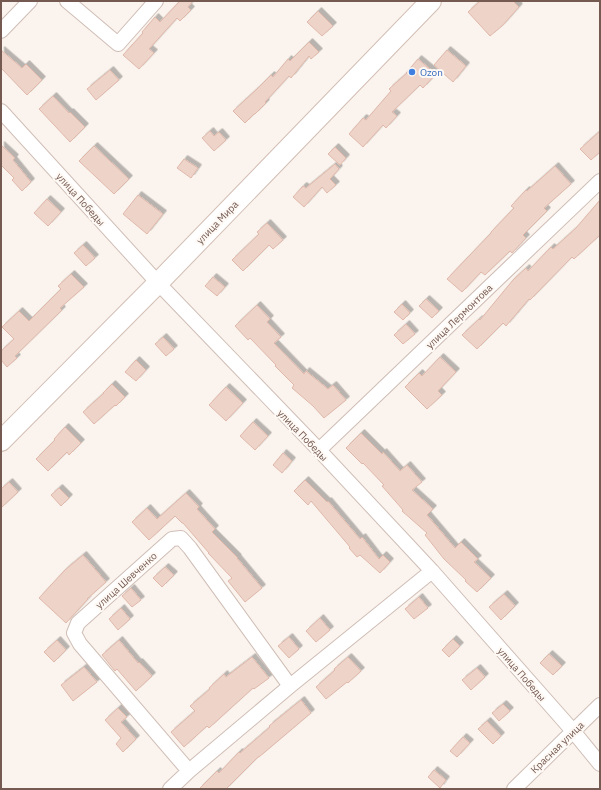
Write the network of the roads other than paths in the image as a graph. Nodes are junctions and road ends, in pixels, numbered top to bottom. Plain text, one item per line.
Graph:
1 (30, 1) edge
2 (67, 1) edge
3 (156, 1) edge
4 (431, 1) edge
5 (1, 31) edge
6 (1, 111) edge
7 (600, 181) edge
8 (158, 282) junction
9 (1, 441) edge
10 (319, 450) junction
11 (432, 571) junction
12 (290, 686) junction
13 (600, 705) edge
14 (573, 731) junction
15 (600, 764) edge
16 (189, 771) junction
17 (170, 789) edge
18 (514, 789) edge

1 - 5 street
2 - 3 street
4 - 8 main road, улица Мира
6 - 8 street, улица Победы
7 - 10 street, улица Лермонтова
8 - 9 main road, улица Мира
8 - 10 street, улица Победы
10 - 11 street, улица Победы
11 - 12 street
11 - 14 street, улица Победы
12 - 16 street
12 - 16 street, улица Шевченко
13 - 14 street, Красная улица
14 - 15 street, улица Победы
14 - 18 street, Красная улица
16 - 17 street

